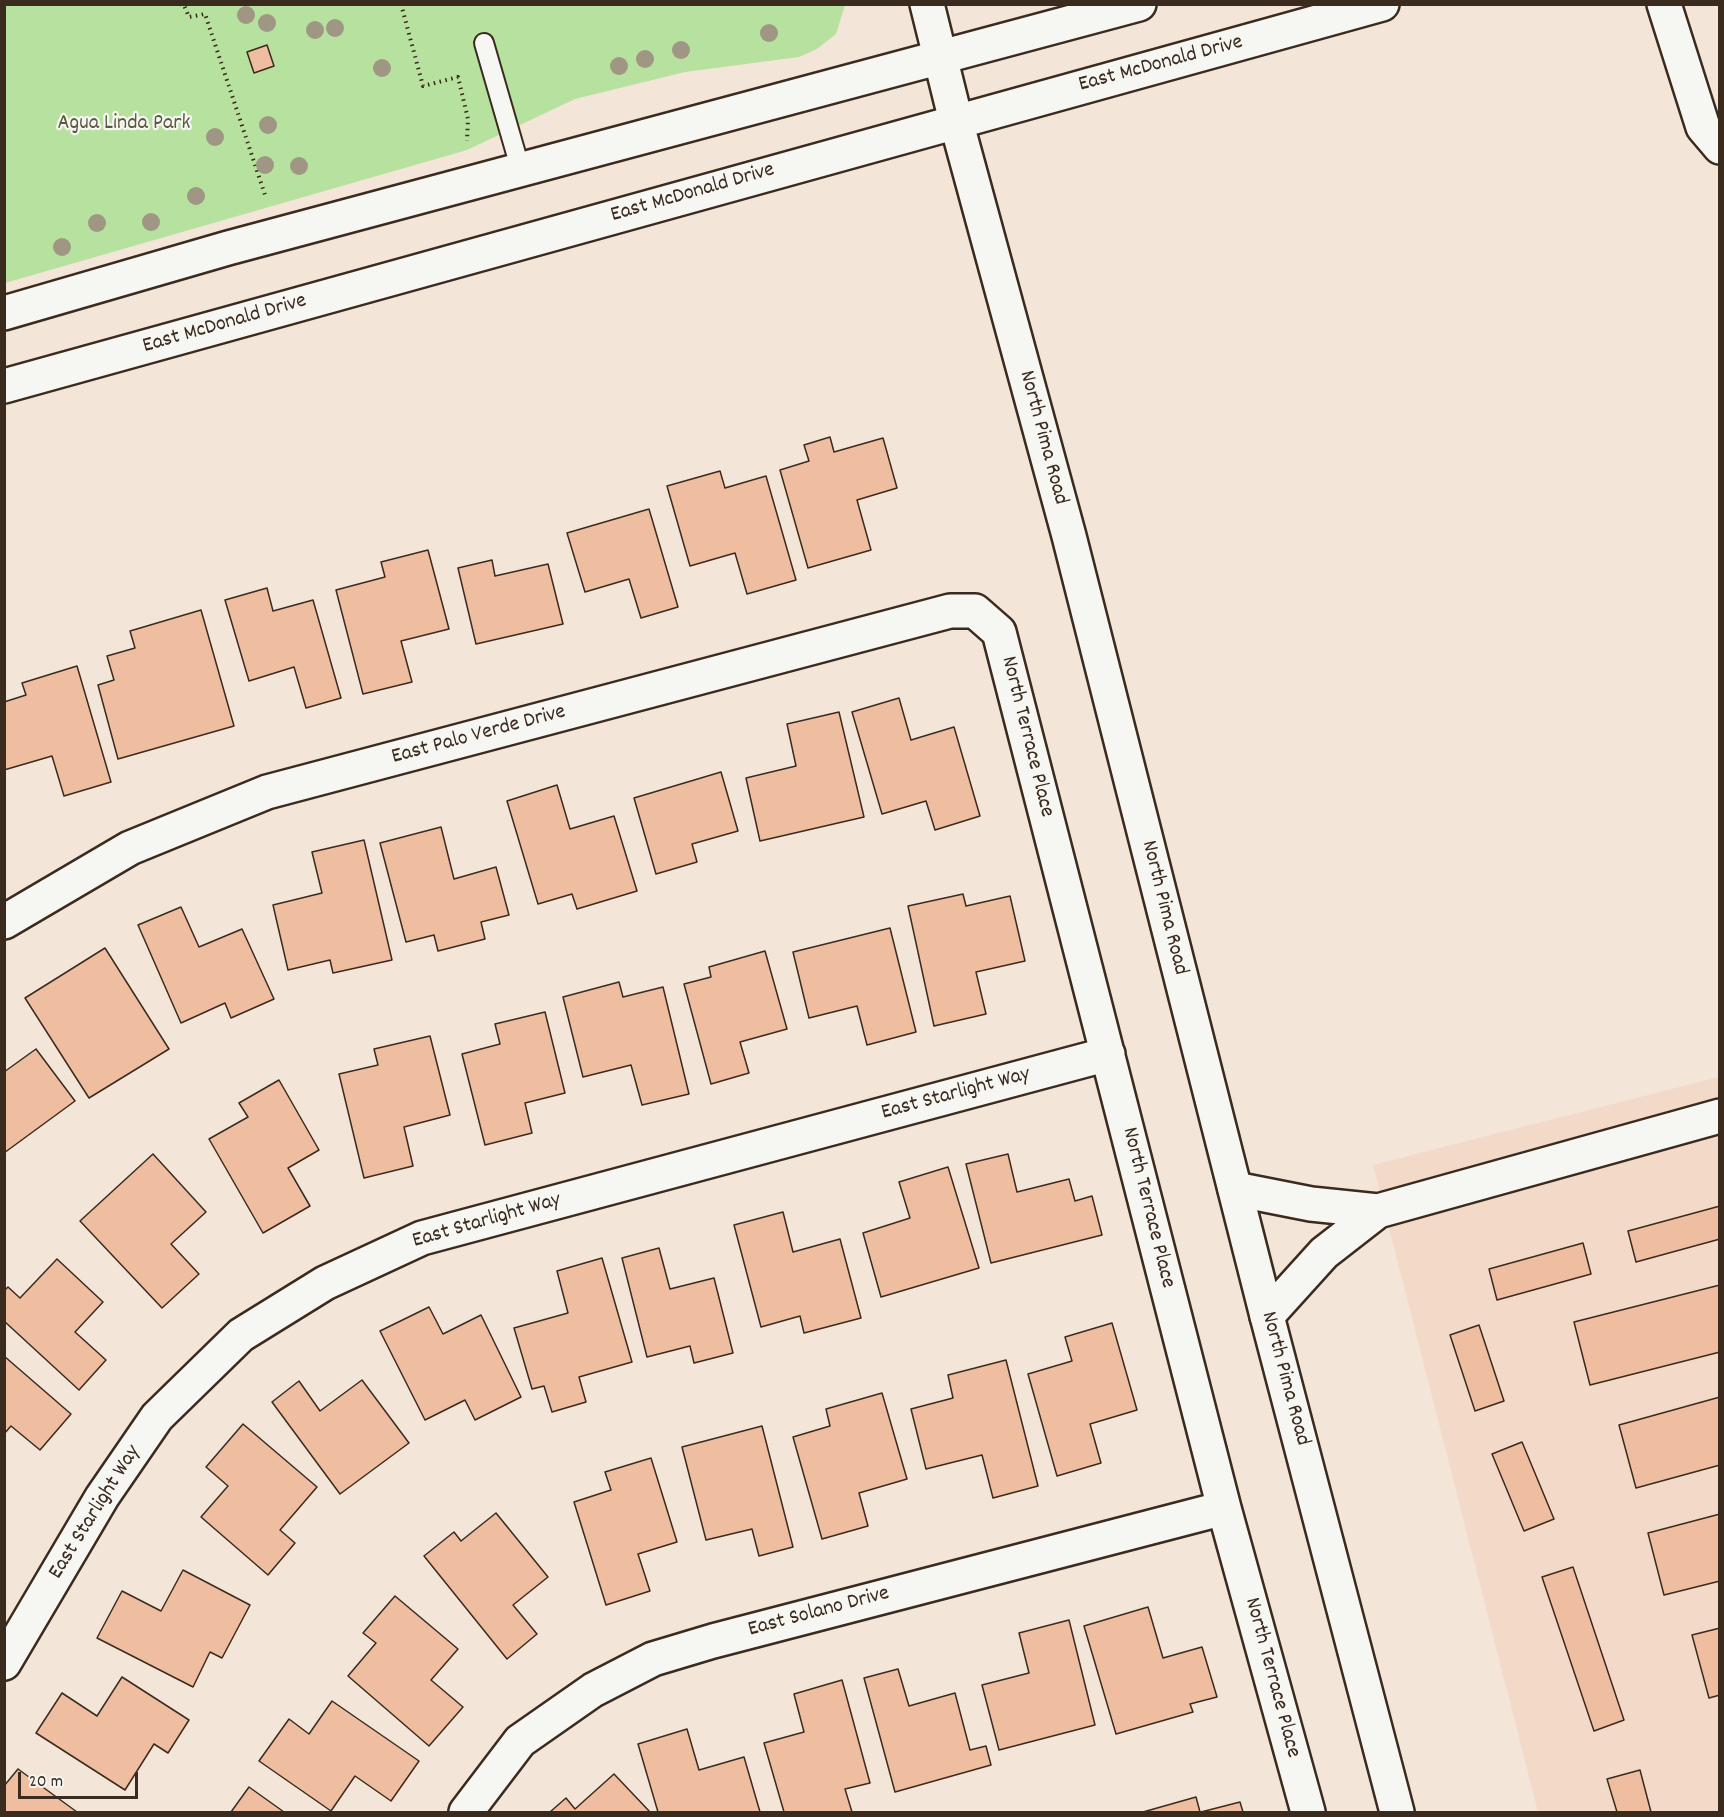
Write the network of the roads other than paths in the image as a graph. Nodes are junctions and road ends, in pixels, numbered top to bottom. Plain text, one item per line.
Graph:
1 (927, 4) edge
2 (1139, 4) edge
3 (1382, 4) edge
4 (1664, 4) edge
5 (484, 43) dead end
6 (940, 59) junction
7 (956, 121) junction
8 (1719, 147) edge
9 (520, 171) junction
10 (4, 313) edge
11 (4, 386) edge
12 (975, 611) joint
13 (4, 922) edge
14 (1108, 1054) junction
15 (1719, 1116) edge
16 (1235, 1189) junction
17 (1378, 1211) junction
18 (1267, 1316) junction
19 (1224, 1508) junction
20 (4, 1663) edge
21 (466, 1812) edge
22 (1308, 1812) edge
23 (1397, 1812) edge

1 - 6 street, North Pima Road
2 - 6 street
3 - 7 street, East McDonald Drive
4 - 8 street
5 - 9 lane
6 - 7 street, North Pima Road
6 - 9 street
7 - 11 street, East McDonald Drive
7 - 16 street, North Pima Road
9 - 10 street
12 - 13 street, East Palo Verde Drive
12 - 14 street, North Terrace Place
14 - 19 street, North Terrace Place
14 - 20 street, East Starlight Way
15 - 17 street
16 - 17 street
16 - 18 street, North Pima Road
17 - 18 street
18 - 23 street, North Pima Road
19 - 21 street, East Solano Drive
19 - 22 street, North Terrace Place

